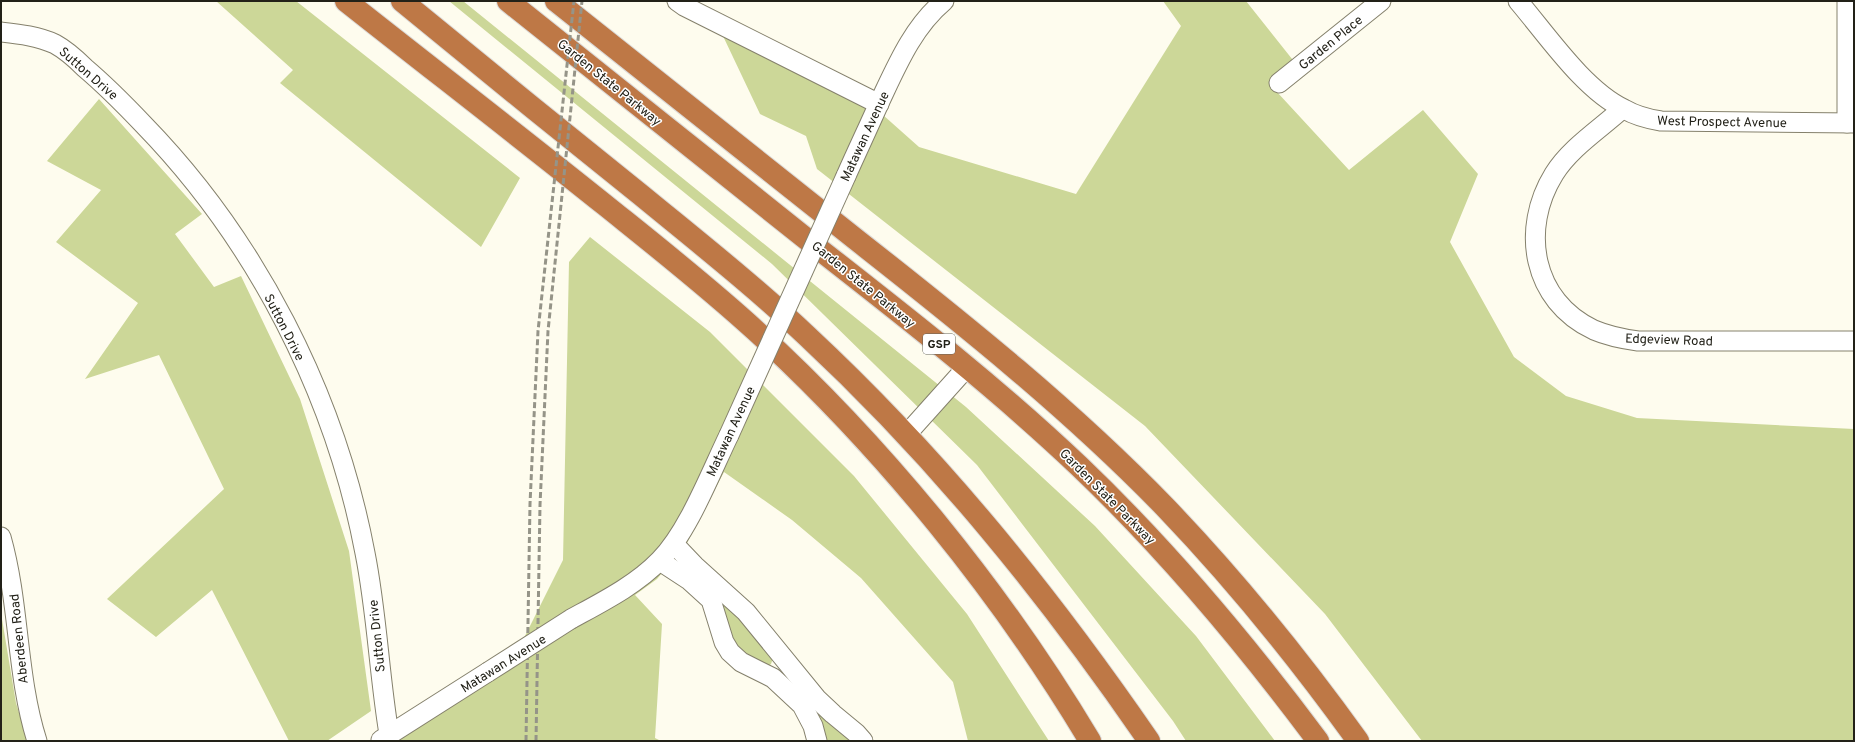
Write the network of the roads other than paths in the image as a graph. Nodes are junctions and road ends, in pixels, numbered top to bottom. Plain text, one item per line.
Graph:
1 (346, 1) edge
2 (402, 1) edge
3 (508, 1) edge
4 (556, 1) edge
5 (677, 1) edge
6 (944, 1) edge
7 (1381, 1) edge
8 (1518, 1) edge
9 (1847, 1) edge
10 (1, 32) edge
11 (1279, 83) dead end
12 (879, 104) junction
13 (1622, 109) junction
14 (1850, 123) edge
15 (1854, 341) edge
16 (967, 367) junction
17 (906, 434) junction
18 (1, 537) edge
19 (674, 544) junction
20 (660, 561) junction
21 (716, 595) junction
22 (786, 661) junction
23 (773, 678) junction
24 (384, 738) edge
25 (37, 741) edge
26 (817, 741) edge
27 (863, 741) edge
28 (1090, 741) edge
29 (1149, 741) edge
30 (1318, 741) edge
31 (1358, 741) edge

1 - 28 highway
2 - 17 highway
3 - 16 highway, Garden State Parkway / GSP
4 - 31 highway, GSP
5 - 12 street
6 - 12 street, Matawan Avenue
7 - 11 street, Garden Place
8 - 13 street, West Prospect Avenue
9 - 14 street
10 - 24 street, Sutton Drive
12 - 19 street, Matawan Avenue, bridge
13 - 14 street, West Prospect Avenue
13 - 15 street, Edgeview Road
16 - 17 street
16 - 30 highway, Garden State Parkway / GSP
17 - 29 highway
18 - 25 street, Aberdeen Road
19 - 20 street, Matawan Avenue
19 - 21 street
20 - 21 street
20 - 24 street, Matawan Avenue, bridge
21 - 22 street
21 - 23 street
22 - 23 street
22 - 27 street
23 - 26 street

